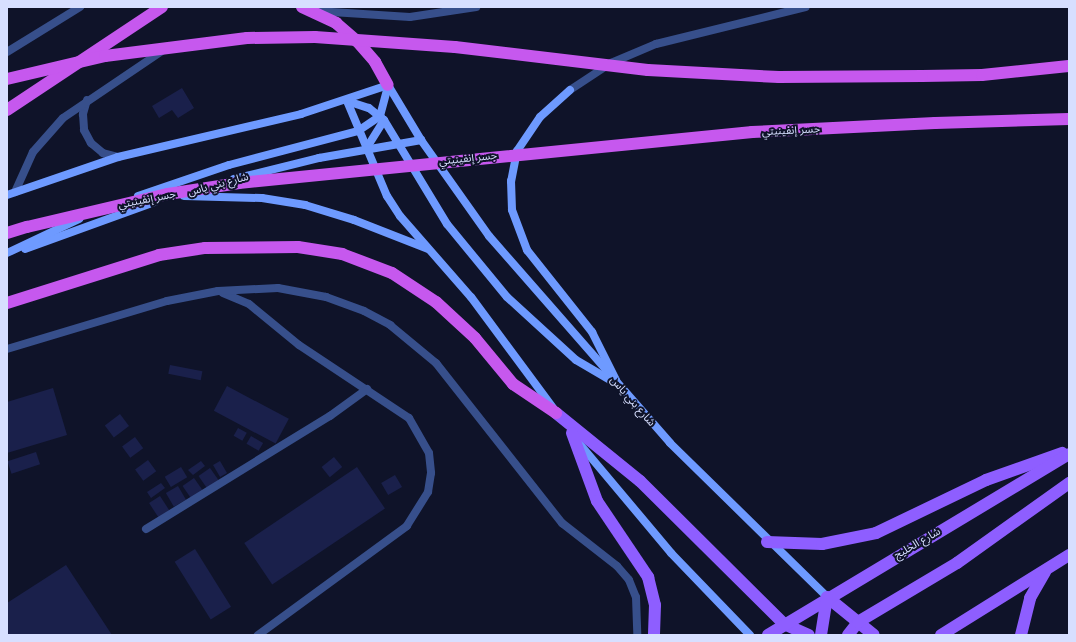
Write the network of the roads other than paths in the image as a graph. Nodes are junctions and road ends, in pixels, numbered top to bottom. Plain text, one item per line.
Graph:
1 (80, 7) edge
2 (162, 7) edge
3 (476, 7) edge
4 (806, 7) edge
5 (307, 9) edge
6 (176, 41) dead end
7 (7, 52) edge
8 (1069, 66) edge
9 (7, 79) edge
10 (388, 85) junction
11 (570, 90) joint
12 (87, 100) junction
13 (347, 101) junction
14 (7, 110) edge
15 (382, 118) junction
16 (1069, 119) edge
17 (358, 131) junction
18 (421, 140) junction
19 (400, 143) junction
20 (366, 149) junction
21 (118, 157) junction
22 (11, 194) edge
23 (174, 196) junction
24 (7, 233) edge
25 (434, 252) junction
26 (7, 255) edge
27 (218, 291) junction
28 (7, 303) edge
29 (7, 350) edge
30 (618, 384) junction
31 (367, 389) junction
32 (556, 412) junction
33 (572, 433) junction
34 (1069, 452) edge
35 (1069, 483) edge
36 (146, 529) dead end
37 (767, 542) junction
38 (1069, 555) edge
39 (1047, 568) junction
40 (827, 597) junction
41 (858, 622) junction
42 (784, 624) junction
43 (258, 635) edge
44 (637, 635) edge
45 (654, 635) edge
46 (750, 635) edge
47 (768, 635) edge
48 (809, 635) edge
49 (821, 635) edge
50 (848, 635) edge
51 (874, 635) edge
52 (941, 635) edge
53 (1021, 635) edge

1 - 7 street
2 - 14 highway
3 - 5 street
4 - 11 street
5 - 10 highway
6 - 12 street
8 - 9 highway, bridge
10 - 13 main road
10 - 15 main road
10 - 18 main road, شارع بني ياس
11 - 30 main road
12 - 21 street
12 - 22 street
13 - 15 main road
13 - 17 main road
13 - 21 main road
15 - 17 main road
15 - 19 main road
15 - 20 main road
16 - 24 highway, جسر إنفينيتي, bridge
17 - 20 main road
17 - 26 main road
18 - 19 main road, شارع بني ياس
18 - 30 main road, شارع بني ياس
19 - 20 main road, شارع بني ياس
19 - 30 main road
20 - 23 main road, شارع بني ياس
20 - 25 main road
21 - 22 main road
23 - 25 main road
23 - 26 main road, شارع بني ياس
25 - 32 main road
27 - 29 street
27 - 31 street
27 - 44 street
28 - 32 highway
30 - 37 main road, شارع بني ياس
31 - 36 street
31 - 43 street
32 - 33 main road
32 - 42 main road
33 - 45 main road
33 - 46 main road
34 - 37 main road
34 - 40 main road, شارع الخليج
35 - 41 main road
37 - 40 main road, شارع بني ياس
38 - 39 main road
39 - 52 main road
39 - 53 main road
40 - 41 main road, شارع بني ياس
40 - 42 main road, شارع الخليج
40 - 49 main road
41 - 50 main road
41 - 51 main road, شارع بني ياس
42 - 47 main road, شارع الخليج
42 - 48 main road

